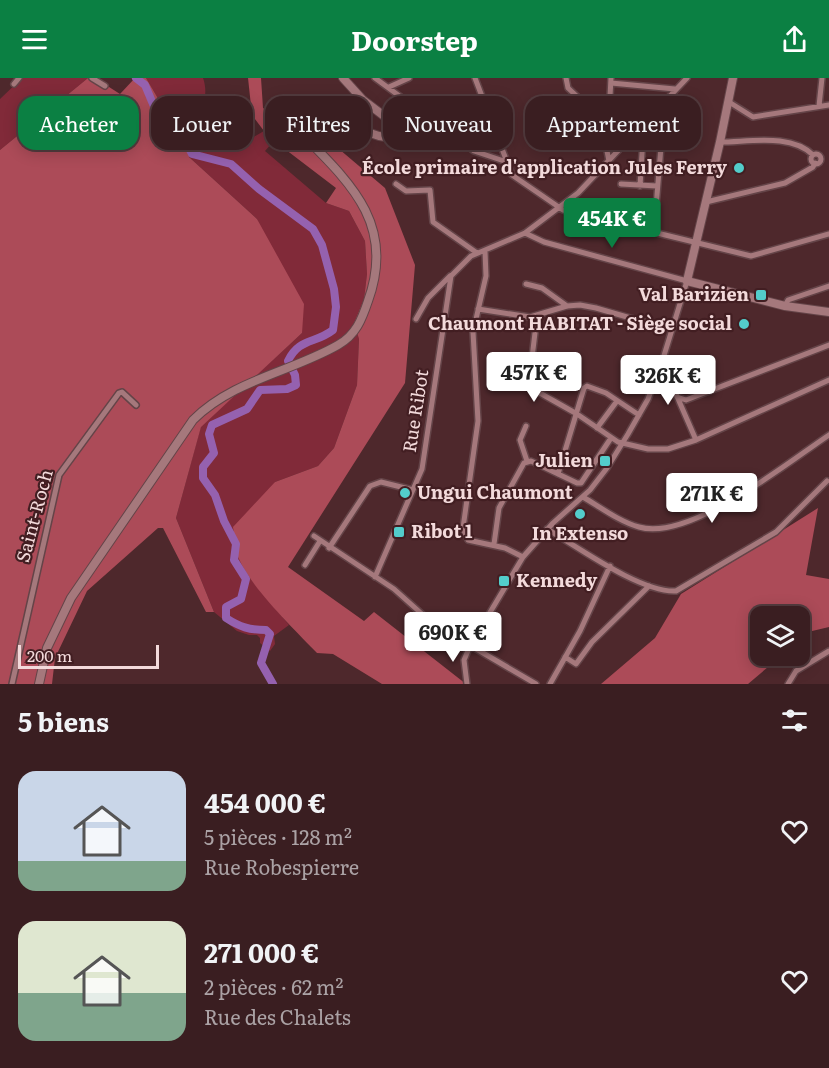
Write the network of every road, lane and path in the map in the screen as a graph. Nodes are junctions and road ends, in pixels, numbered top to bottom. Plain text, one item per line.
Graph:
1 (19, 78) edge
2 (92, 78) edge
3 (343, 78) edge
4 (375, 78) edge
5 (409, 78) edge
6 (475, 78) edge
7 (566, 78) edge
8 (687, 78) edge
9 (733, 78) edge
10 (822, 78) edge
11 (611, 81) edge
12 (14, 84) dead end
13 (105, 86) dead end
14 (389, 87) junction
15 (675, 89) junction
16 (577, 96) edge
17 (668, 96) edge
18 (729, 102) junction
19 (829, 105) edge
20 (819, 106) junction
21 (720, 142) junction
22 (619, 150) edge
23 (642, 150) edge
24 (660, 150) edge
25 (813, 155) junction
26 (829, 157) edge
27 (821, 159) junction
28 (609, 161) junction
29 (507, 162) junction
30 (815, 163) junction
31 (396, 184) dead end
32 (621, 184) dead end
33 (640, 186) junction
34 (657, 186) junction
35 (706, 202) junction
36 (559, 208) junction
37 (651, 232) junction
38 (525, 233) junction
39 (829, 234) edge
40 (696, 243) junction
41 (485, 250) junction
42 (477, 253) junction
43 (451, 276) junction
44 (687, 281) junction
45 (526, 284) dead end
46 (829, 286) edge
47 (567, 306) junction
48 (785, 306) junction
49 (478, 309) junction
50 (829, 312) edge
51 (537, 316) junction
52 (416, 320) dead end
53 (672, 330) junction
54 (829, 345) edge
55 (662, 362) junction
56 (829, 380) edge
57 (677, 396) junction
58 (617, 400) junction
59 (136, 405) dead end
60 (577, 414) junction
61 (639, 415) junction
62 (526, 426) dead end
63 (597, 428) junction
64 (829, 435) edge
65 (611, 438) junction
66 (696, 440) junction
67 (622, 444) junction
68 (527, 461) junction
69 (558, 474) junction
70 (827, 481) dead end
71 (413, 490) junction
72 (583, 497) junction
73 (547, 529) junction
74 (314, 536) dead end
75 (320, 541) junction
76 (494, 544) junction
77 (329, 548) junction
78 (523, 557) junction
79 (305, 565) dead end
80 (610, 566) junction
81 (375, 576) junction
82 (649, 586) junction
83 (470, 646) junction
84 (829, 651) edge
85 (565, 657) junction
86 (12, 684) edge
87 (39, 684) edge
88 (466, 684) edge
89 (536, 684) edge
90 (550, 684) edge
91 (788, 684) edge

1 - 12 street
2 - 13 street
3 - 87 main road
4 - 14 street
5 - 14 street
6 - 29 street
7 - 16 street
8 - 15 street
9 - 18 main road
10 - 20 street
11 - 15 street
11 - 28 street
14 - 29 street
15 - 17 street
18 - 20 street
18 - 21 main road
19 - 20 street
21 - 25 street
21 - 35 main road
22 - 28 street
23 - 33 street
24 - 34 street
25 - 27 street
25 - 30 street
26 - 27 street
27 - 30 street
28 - 36 street
29 - 36 street
30 - 35 street
31 - 42 street
32 - 33 street
33 - 34 street
34 - 37 street
35 - 40 main road
36 - 37 street
36 - 38 street
37 - 40 street
38 - 41 street
38 - 44 street
39 - 40 street
40 - 44 main road
41 - 42 street
41 - 49 street
42 - 43 street
43 - 52 street
43 - 71 street, Rue Ribot
44 - 48 main road
44 - 53 street
45 - 47 street
46 - 48 street
47 - 51 street
47 - 53 street
48 - 50 main road
49 - 51 street
49 - 76 street
51 - 60 street
53 - 55 street
54 - 57 street
55 - 57 street
55 - 61 street
56 - 66 street
57 - 66 street
58 - 60 street
58 - 61 street
58 - 63 street
59 - 86 street, Saint-Roch
60 - 63 street
60 - 69 street
61 - 67 street
62 - 68 street
63 - 65 street
64 - 72 street
65 - 67 street
65 - 69 street
66 - 67 street
67 - 72 street
68 - 69 street
68 - 76 street
70 - 82 street
71 - 77 street
71 - 81 street, Rue Ribot
72 - 73 street
73 - 78 street
73 - 80 street
74 - 75 street
75 - 77 street
75 - 79 street
76 - 78 street
77 - 81 street
78 - 83 street
80 - 82 street
80 - 85 street
81 - 83 street
82 - 85 street
83 - 88 street
83 - 89 street
84 - 91 street
85 - 90 street

